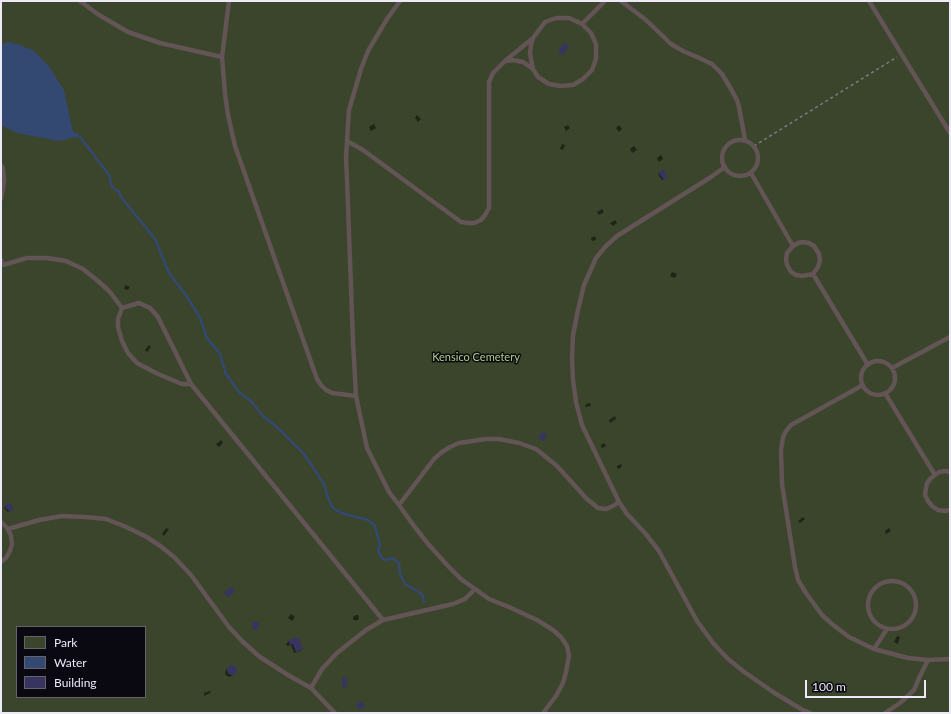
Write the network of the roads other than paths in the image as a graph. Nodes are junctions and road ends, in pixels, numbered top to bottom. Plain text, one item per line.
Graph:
1 (80, 1) edge
2 (229, 1) edge
3 (400, 1) edge
4 (605, 1) edge
5 (621, 1) edge
6 (870, 1) edge
7 (582, 24) junction
8 (533, 38) junction
9 (222, 57) junction
10 (505, 60) junction
11 (532, 69) junction
12 (950, 133) edge
13 (745, 140) junction
14 (347, 141) junction
15 (1, 165) edge
16 (725, 167) junction
17 (751, 173) junction
18 (1, 199) edge
19 (793, 246) junction
20 (2, 264) edge
21 (813, 274) junction
22 (122, 308) junction
23 (950, 337) edge
24 (868, 365) junction
25 (892, 368) junction
26 (191, 384) junction
27 (863, 385) junction
28 (885, 393) junction
29 (356, 396) junction
30 (950, 472) edge
31 (935, 475) junction
32 (619, 502) junction
33 (399, 505) junction
34 (950, 510) edge
35 (1, 522) edge
36 (8, 529) junction
37 (1, 562) edge
38 (475, 590) junction
39 (383, 620) junction
40 (887, 629) junction
41 (874, 649) junction
42 (950, 659) edge
43 (928, 660) junction
44 (311, 688) junction
45 (335, 713) edge
46 (543, 713) edge
47 (810, 713) edge
48 (885, 713) edge

1 - 9 lane
2 - 9 lane
3 - 14 lane
4 - 7 lane
5 - 13 lane
6 - 12 lane
7 - 8 lane
7 - 11 lane
8 - 10 lane
8 - 11 lane
9 - 29 lane
10 - 11 lane
10 - 14 lane
13 - 16 lane
13 - 17 lane
14 - 29 lane
15 - 18 lane
16 - 17 lane
16 - 32 lane
17 - 19 lane
19 - 21 lane
19 - 21 lane
20 - 22 lane
21 - 24 lane
22 - 26 lane
22 - 26 lane
23 - 25 lane
24 - 25 lane
24 - 27 lane
25 - 28 lane
26 - 39 lane
27 - 28 lane
27 - 41 lane
28 - 31 lane
29 - 33 lane
30 - 31 lane
31 - 34 lane
32 - 33 lane
32 - 47 lane
33 - 38 lane
35 - 36 lane
36 - 37 lane
36 - 44 lane
38 - 39 lane
38 - 46 lane
39 - 44 lane
40 - 40 lane
40 - 41 lane
41 - 43 lane
42 - 43 lane
43 - 48 lane
44 - 45 lane

